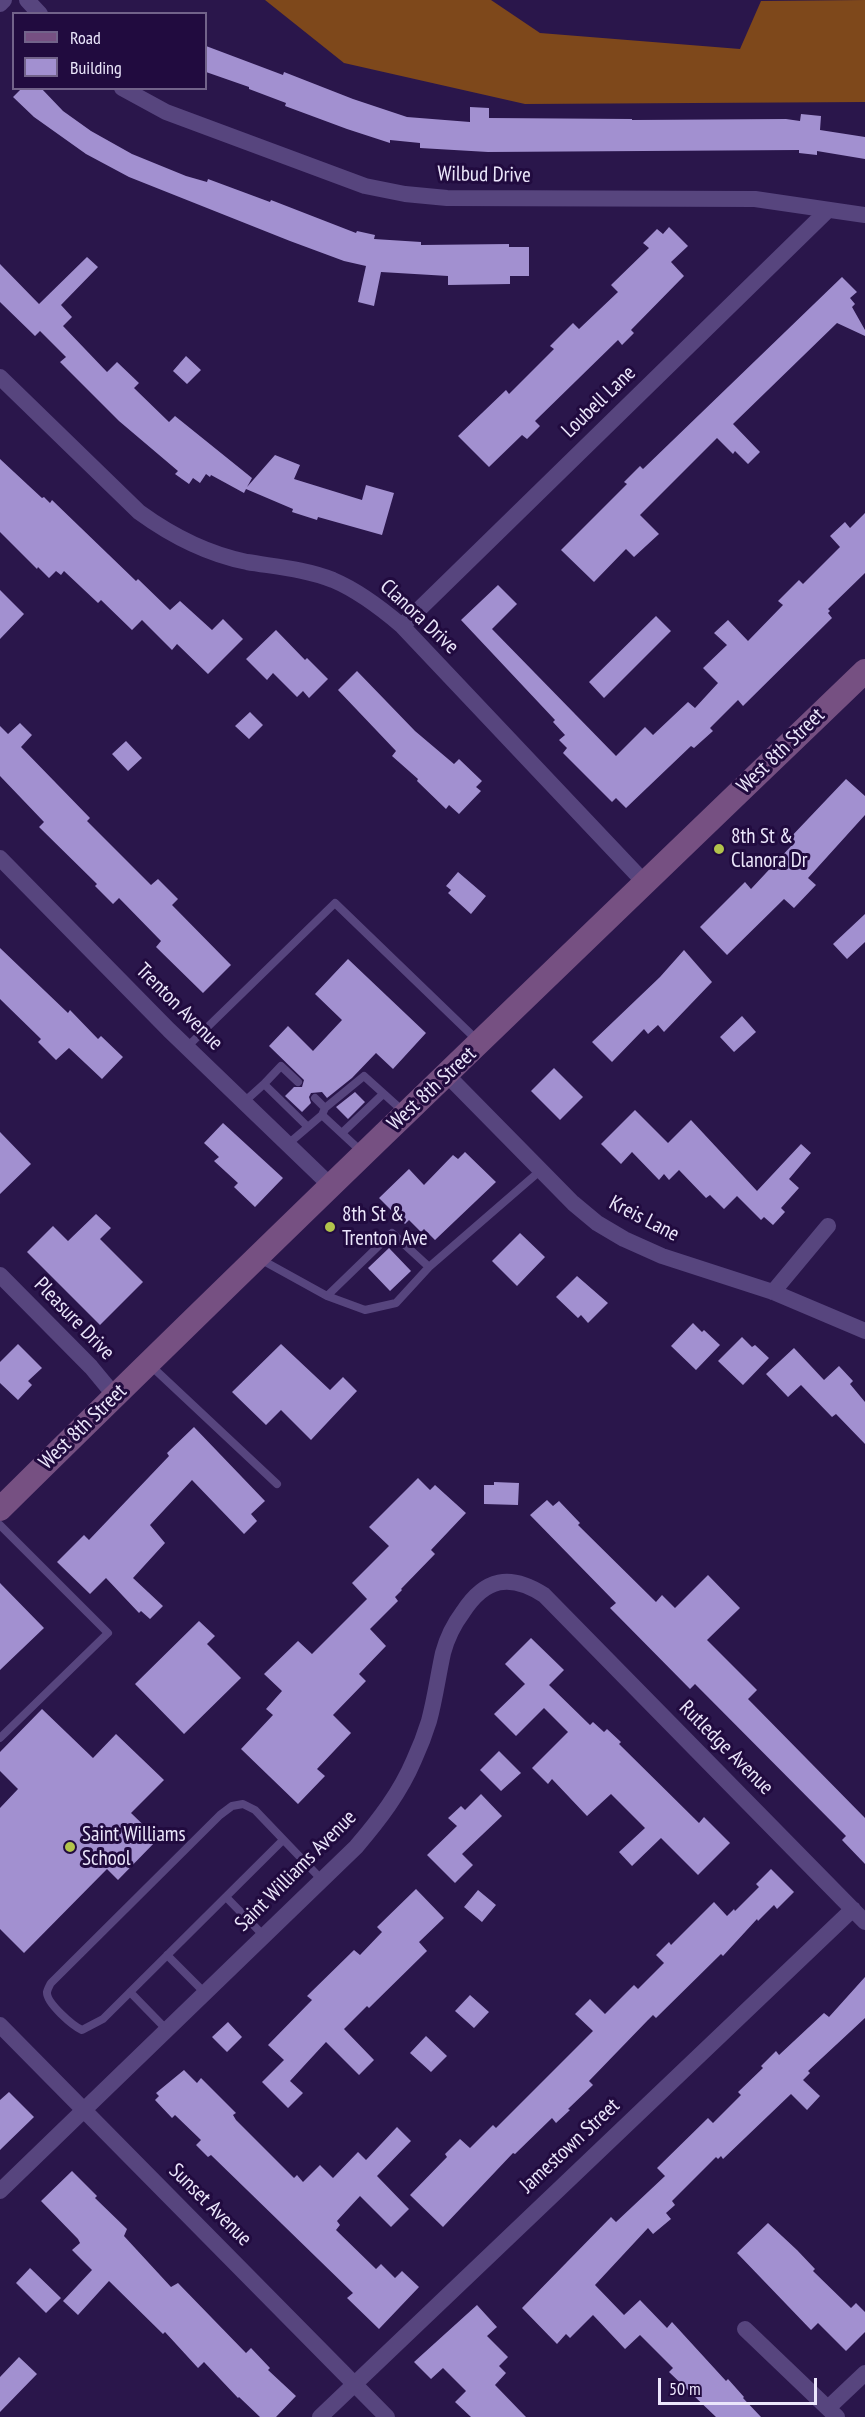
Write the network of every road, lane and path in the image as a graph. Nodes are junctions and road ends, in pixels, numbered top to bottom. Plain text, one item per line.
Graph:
1 (4, 0) edge
2 (27, 0) edge
3 (0, 4) edge
4 (38, 12) edge
5 (126, 90) edge
6 (828, 210) junction
7 (865, 215) edge
8 (0, 377) edge
9 (402, 626) junction
10 (865, 671) edge
11 (0, 858) edge
12 (645, 883) junction
13 (480, 1044) junction
14 (187, 1047) junction
15 (447, 1075) junction
16 (298, 1082) dead end
17 (264, 1084) junction
18 (383, 1094) junction
19 (315, 1098) dead end
20 (244, 1102) junction
21 (324, 1111) junction
22 (406, 1114) junction
23 (308, 1127) junction
24 (342, 1133) junction
25 (288, 1144) junction
26 (363, 1154) junction
27 (541, 1170) junction
28 (330, 1185) junction
29 (828, 1226) dead end
30 (257, 1257) junction
31 (429, 1267) junction
32 (0, 1275) edge
33 (772, 1292) junction
34 (327, 1296) junction
35 (865, 1331) edge
36 (148, 1363) junction
37 (115, 1396) junction
38 (277, 1484) dead end
39 (0, 1509) edge
40 (0, 1525) edge
41 (555, 1607) joint
42 (0, 1738) edge
43 (283, 1840) junction
44 (322, 1880) junction
45 (226, 1897) junction
46 (853, 1909) junction
47 (865, 1922) edge
48 (264, 1936) junction
49 (167, 1955) junction
50 (130, 1992) junction
51 (205, 1993) junction
52 (0, 2025) edge
53 (166, 2030) junction
54 (84, 2110) junction
55 (0, 2191) edge
56 (745, 2329) dead end
57 (865, 2373) edge
58 (354, 2384) junction
59 (833, 2413) edge
60 (320, 2417) edge
61 (387, 2417) edge

1 - 3 street
2 - 4 street
5 - 6 street, Wilbud Drive
6 - 7 street, Wilbud Drive
6 - 9 street, Loubell Lane
8 - 9 street, Clanora Drive
9 - 12 street, Clanora Drive
10 - 12 street, West 8th Street
11 - 14 street, Trenton Avenue
12 - 13 street, West 8th Street
13 - 14 lane
13 - 15 street, West 8th Street
14 - 20 street, Trenton Avenue
15 - 22 street, West 8th Street
15 - 27 street, Kreis Lane
16 - 17 lane
17 - 20 lane
17 - 23 lane
18 - 21 lane
18 - 22 lane
18 - 24 lane
19 - 21 lane
20 - 25 street, Trenton Avenue
21 - 23 lane
21 - 24 lane
22 - 26 street, West 8th Street
23 - 25 lane
24 - 26 lane
25 - 28 street, Trenton Avenue
26 - 28 street, West 8th Street
27 - 31 lane
27 - 33 street, Kreis Lane
28 - 30 street, West 8th Street
29 - 33 street
30 - 34 lane
30 - 36 street, West 8th Street
31 - 34 lane
31 - 34 lane
32 - 37 street, Pleasure Drive
33 - 35 street, Kreis Lane
36 - 37 street, West 8th Street
36 - 38 lane
37 - 39 street, West 8th Street
40 - 42 lane
41 - 44 street, Saint Williams Avenue
41 - 46 street, Rutledge Avenue
43 - 44 lane
43 - 45 lane
43 - 50 lane
44 - 48 street, Saint Williams Avenue
45 - 48 lane
45 - 49 lane
46 - 47 street, Rutledge Avenue
46 - 58 street, Jamestown Street
48 - 51 street, Saint Williams Avenue
49 - 50 lane
49 - 51 lane
50 - 53 lane
51 - 53 street, Saint Williams Avenue
52 - 54 street, Sunset Avenue
53 - 54 street, Saint Williams Avenue
54 - 55 street, Saint Williams Avenue
54 - 58 street, Sunset Avenue
56 - 59 street
57 - 59 street
58 - 60 street, Jamestown Street
58 - 61 street, Sunset Avenue

